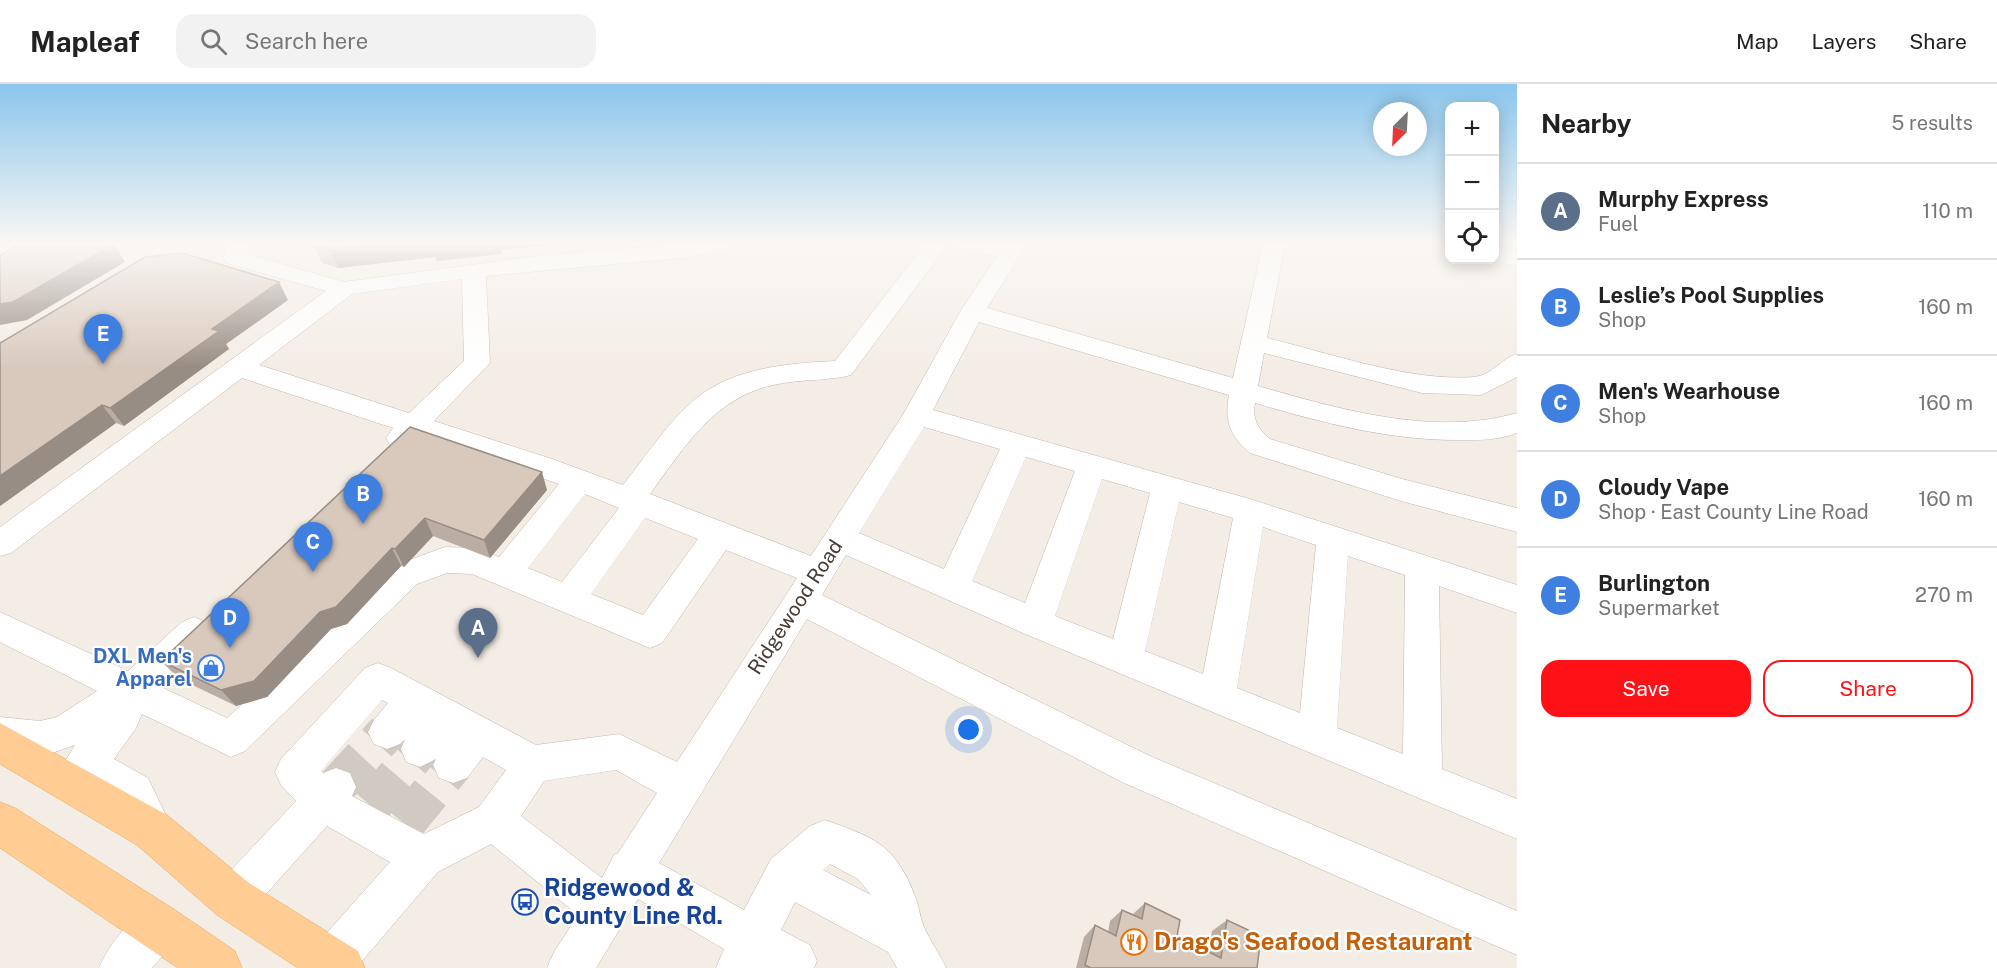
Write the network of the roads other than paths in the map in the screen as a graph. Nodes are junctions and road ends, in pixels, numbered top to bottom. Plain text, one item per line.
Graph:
1 (331, 285) edge
2 (359, 285) edge
3 (474, 285) edge
4 (906, 285) edge
5 (989, 285) edge
6 (1265, 285) edge
7 (344, 289) junction
8 (972, 312) junction
9 (1252, 342) junction
10 (237, 367) junction
11 (1515, 368) edge
12 (1242, 390) junction
13 (917, 415) junction
14 (413, 426) junction
15 (1514, 429) edge
16 (1017, 444) junction
17 (379, 457) edge
18 (1092, 465) junction
19 (580, 480) junction
20 (1167, 487) junction
21 (635, 500) junction
22 (1250, 511) junction
23 (1517, 520) edge
24 (720, 533) junction
25 (839, 538) junction
26 (1333, 538) junction
27 (0, 544) edge
28 (1422, 567) junction
29 (505, 573) junction
30 (809, 585) junction
31 (952, 587) junction
32 (568, 599) junction
33 (1516, 608) edge
34 (218, 610) edge
35 (1035, 623) junction
36 (0, 626) edge
37 (1125, 660) junction
38 (127, 696) junction
39 (1217, 698) junction
40 (447, 717) junction
41 (387, 732) tunnel mouth
42 (0, 735) edge
43 (1317, 738) junction
44 (0, 742) edge
45 (420, 749) tunnel mouth
46 (533, 764) junction
47 (453, 765) dead end
48 (1422, 781) junction
49 (682, 786) junction
50 (1517, 819) edge
51 (373, 820) junction
52 (494, 821) junction
53 (0, 823) edge
54 (152, 830) junction
55 (629, 870) junction
56 (233, 899) junction
57 (607, 910) junction
58 (159, 926) junction
59 (1517, 933) edge
60 (914, 952) edge
61 (746, 954) edge
62 (794, 961) dead end
63 (336, 965) edge
64 (122, 968) edge
65 (218, 968) edge
66 (570, 968) edge

1 - 7 street
2 - 7 street
3 - 14 street
4 - 21 street
5 - 8 street, Ridgewood Road
6 - 9 street
7 - 10 street
8 - 12 street
8 - 13 street, Ridgewood Road
9 - 11 street
9 - 12 street
10 - 14 street
10 - 27 street
12 - 15 street
12 - 23 street
13 - 16 street
13 - 25 street, Ridgewood Road
14 - 17 street
14 - 19 street
16 - 18 street
16 - 31 street
18 - 20 street
18 - 35 street
19 - 21 street
19 - 29 street
20 - 22 street
20 - 37 street
21 - 24 street
21 - 32 street
22 - 26 street
22 - 39 street
24 - 30 street
24 - 32 street
25 - 30 street, Ridgewood Road
25 - 31 street
26 - 28 street
26 - 43 street
28 - 33 street
28 - 48 street
29 - 32 street
29 - 38 street
30 - 49 street, Ridgewood Road
30 - 59 street
31 - 35 street
34 - 38 street
35 - 37 street
36 - 38 street
37 - 39 street
38 - 42 street
38 - 54 street
39 - 43 street
40 - 41 street
40 - 45 street
40 - 46 street
40 - 47 street
40 - 51 street
43 - 48 street
44 - 54 main road
46 - 49 street
46 - 52 street
48 - 50 street
49 - 55 street, Ridgewood Road
51 - 52 street
51 - 56 street
51 - 63 street
52 - 57 street
53 - 58 main road
54 - 56 main road
55 - 57 street, Ridgewood Road
55 - 61 street
56 - 63 main road
57 - 66 street, Ridgewood Road
58 - 64 street
58 - 65 main road
60 - 61 street
61 - 62 street

